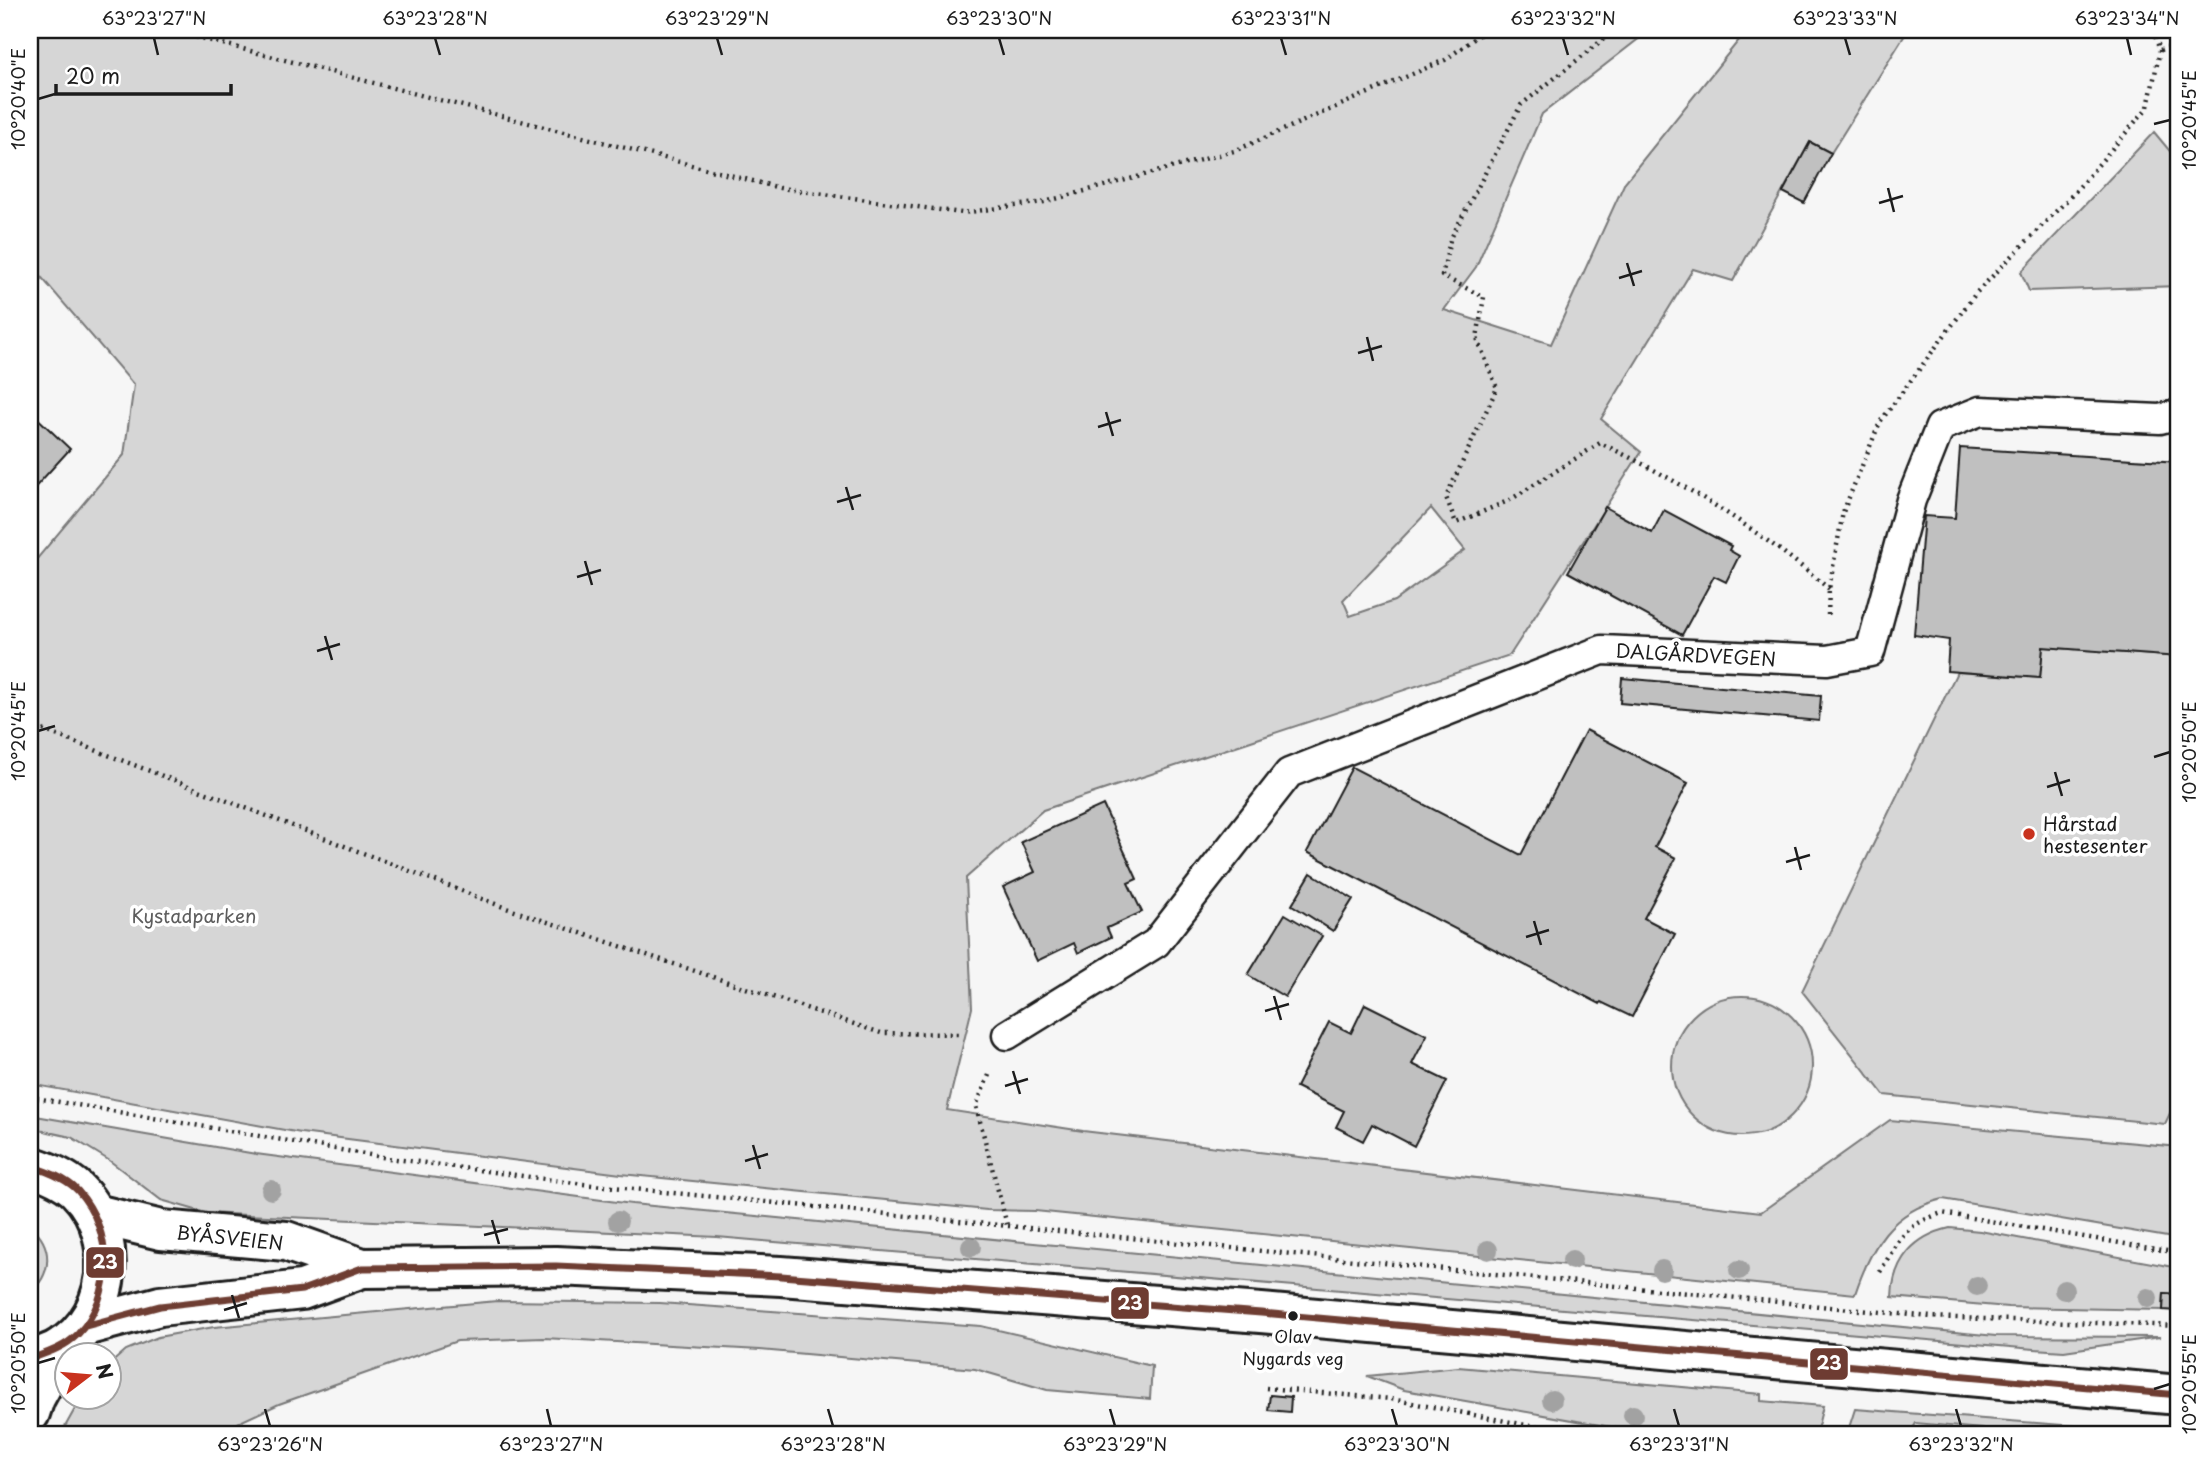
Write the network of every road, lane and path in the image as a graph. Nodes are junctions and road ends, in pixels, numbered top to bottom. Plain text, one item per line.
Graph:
1 (169, 30) edge
2 (1486, 30) edge
3 (1615, 30) edge
4 (2152, 30) edge
5 (2179, 44) edge
6 (2160, 50) junction
7 (2179, 414) edge
8 (1829, 589) junction
9 (1827, 660) junction
10 (30, 725) edge
11 (1007, 1035) junction
12 (30, 1097) edge
13 (30, 1166) edge
14 (95, 1214) junction
15 (1007, 1225) junction
16 (2179, 1253) edge
17 (362, 1268) junction
18 (1880, 1272) dead end
19 (2179, 1326) edge
20 (75, 1336) junction
21 (30, 1359) edge
22 (1266, 1388) dead end
23 (2179, 1395) edge
24 (30, 1413) edge
25 (1573, 1434) edge

1 - 2 path
3 - 8 path
4 - 6 path
5 - 6 path
6 - 8 path
7 - 9 lane, DALGÅRDVEGEN
8 - 9 path
9 - 11 lane, DALGÅRDVEGEN
10 - 11 path
11 - 15 path
12 - 15 path
13 - 14 main road
14 - 17 main road, BYÅSVEIEN
14 - 20 main road
15 - 19 path
16 - 18 path
17 - 20 main road, BYÅSVEIEN
17 - 23 main road, BYÅSVEIEN
20 - 21 main road, BYÅSVEIEN
20 - 24 main road
22 - 25 path

